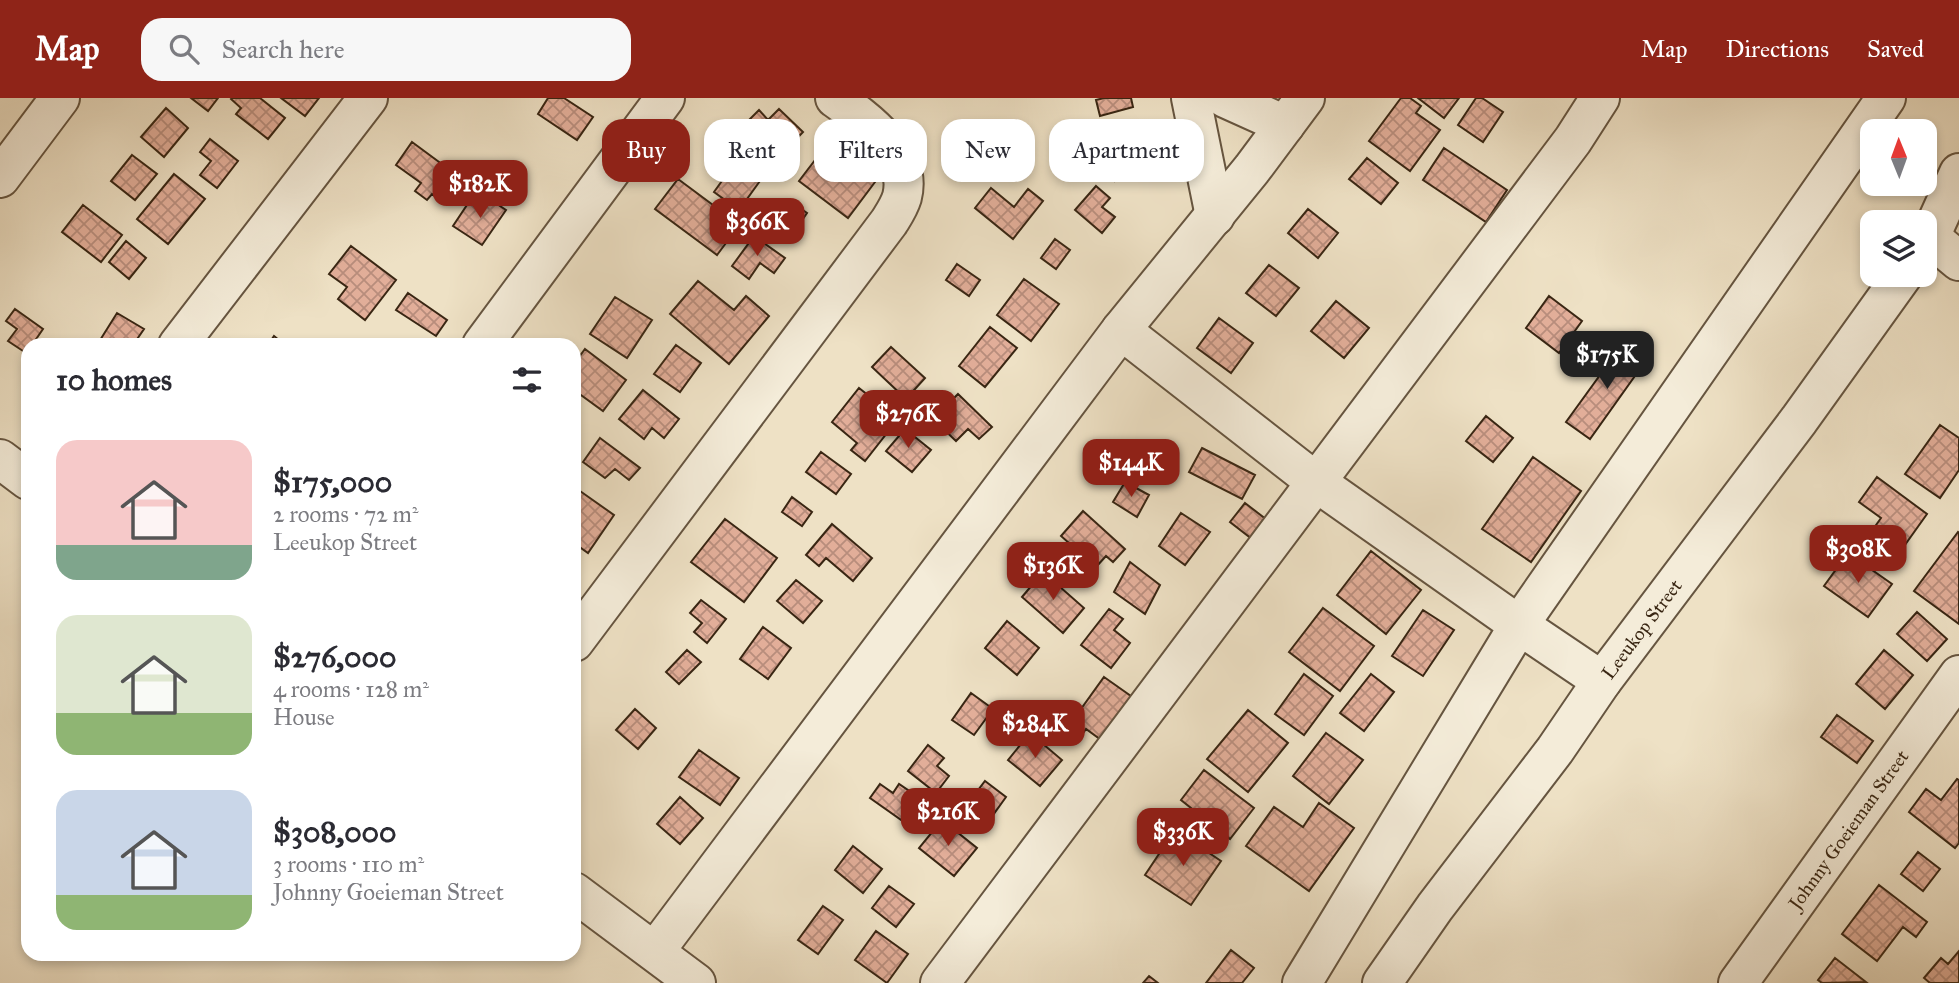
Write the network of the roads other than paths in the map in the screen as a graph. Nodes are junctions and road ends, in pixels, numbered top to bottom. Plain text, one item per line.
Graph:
1 (60, 98) edge
2 (368, 98) edge
3 (665, 98) edge
4 (835, 98) edge
5 (1191, 98) edge
6 (1225, 98) edge
7 (1600, 98) edge
8 (1886, 98) edge
9 (1295, 111) edge
10 (1959, 173) edge
11 (0, 178) edge
12 (1215, 216) junction
13 (1937, 219) edge
14 (1937, 247) edge
15 (1959, 261) edge
16 (1894, 287) edge
17 (1121, 330) junction
18 (183, 338) edge
19 (487, 338) edge
20 (0, 459) edge
21 (21, 475) edge
22 (1316, 482) junction
23 (1519, 625) junction
24 (581, 633) edge
25 (1959, 675) edge
26 (1602, 681) junction
27 (581, 897) edge
28 (655, 951) junction
29 (1394, 979) edge
30 (696, 983) edge
31 (940, 983) edge
32 (1302, 983) edge
33 (1738, 983) edge

1 - 11 street
2 - 18 street
3 - 19 street
4 - 24 street
5 - 12 street
6 - 9 street
7 - 22 street
8 - 23 street
9 - 12 street
10 - 13 street
12 - 17 street
14 - 15 street
16 - 26 street, Leeukop Street
17 - 22 street
17 - 28 street
20 - 21 street
22 - 23 street
22 - 31 street
23 - 26 street
23 - 32 street
25 - 33 street, Johnny Goeieman Street
26 - 29 street, Leeukop Street
27 - 28 street
28 - 30 street

